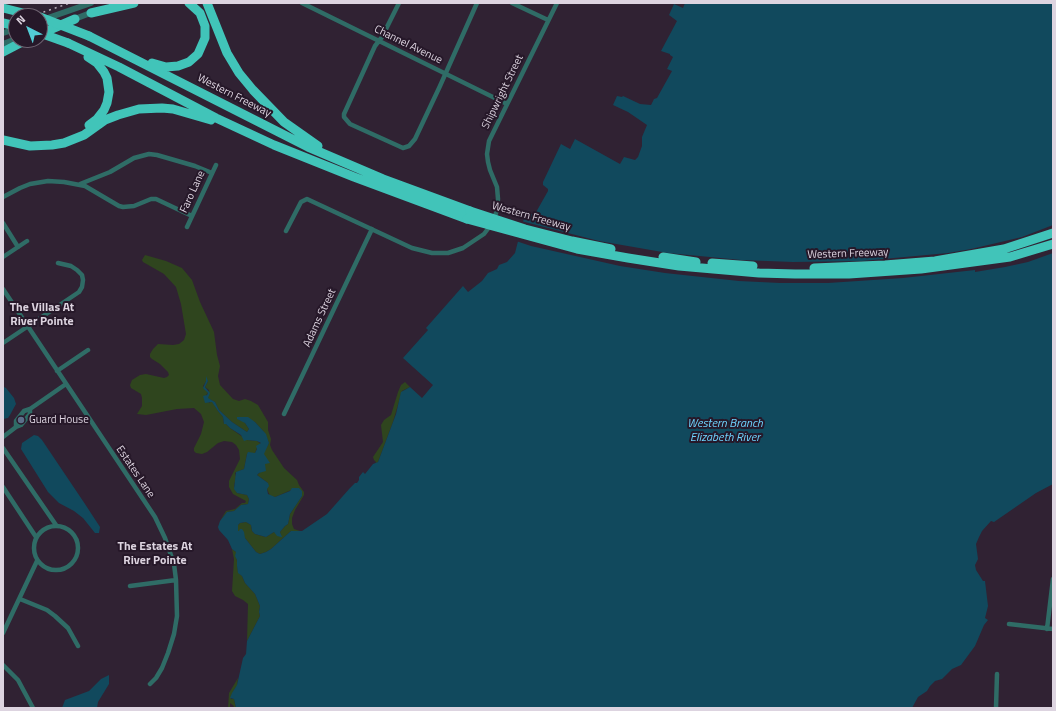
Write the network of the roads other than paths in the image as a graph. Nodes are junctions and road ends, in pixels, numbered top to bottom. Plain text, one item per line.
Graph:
1 (91, 3) edge
2 (121, 3) edge
3 (134, 3) edge
4 (189, 3) edge
5 (196, 3) edge
6 (207, 3) edge
7 (302, 3) edge
8 (317, 3) edge
9 (399, 3) edge
10 (477, 3) edge
11 (512, 3) edge
12 (557, 3) edge
13 (314, 9) junction
14 (200, 13) junction
15 (90, 14) junction
16 (48, 18) edge
17 (75, 19) joint
18 (48, 20) edge
19 (548, 20) junction
20 (48, 30) edge
21 (48, 36) edge
22 (92, 37) junction
23 (378, 41) junction
24 (78, 48) junction
25 (446, 73) junction
26 (507, 104) junction
27 (231, 125) junction
28 (4, 136) edge
29 (349, 164) junction
30 (216, 165) dead end
31 (212, 173) junction
32 (80, 184) junction
33 (3, 197) edge
34 (469, 215) junction
35 (192, 216) junction
36 (3, 223) edge
37 (187, 227) dead end
38 (372, 229) junction
39 (286, 231) dead end
40 (1053, 233) edge
41 (27, 241) dead end
42 (1053, 244) edge
43 (18, 247) junction
44 (3, 257) edge
45 (58, 263) dead end
46 (3, 289) edge
47 (28, 327) junction
48 (3, 343) edge
49 (88, 350) dead end
50 (57, 371) junction
51 (66, 384) junction
52 (284, 414) dead end
53 (3, 437) edge
54 (3, 448) edge
55 (3, 487) edge
56 (56, 525) junction
57 (36, 537) junction
58 (37, 561) junction
59 (1053, 579) edge
60 (176, 580) junction
61 (130, 586) dead end
62 (20, 598) junction
63 (1009, 624) dead end
64 (1047, 629) junction
65 (1053, 629) edge
66 (3, 633) edge
67 (78, 646) dead end
68 (3, 665) edge
69 (997, 674) dead end
70 (150, 684) dead end
71 (33, 708) edge
72 (996, 708) edge

1 - 16 street
2 - 15 street
3 - 15 highway
4 - 14 highway
5 - 14 highway
6 - 29 highway
7 - 13 street, Channel Avenue
8 - 13 street
9 - 23 street
10 - 25 street
11 - 19 street
12 - 19 street, Shipwright Street
13 - 23 street, Channel Avenue
14 - 22 highway
15 - 17 street
17 - 20 highway
18 - 22 highway, Western Freeway, bridge
19 - 26 street, Shipwright Street
21 - 24 highway, Western Freeway, bridge
22 - 29 highway, Western Freeway
23 - 25 street, Channel Avenue
23 - 25 street
24 - 27 highway, Western Freeway
24 - 28 highway
25 - 26 street, Channel Avenue
26 - 38 street, Shipwright Street
27 - 28 highway
27 - 34 highway, Western Freeway
29 - 34 highway, Western Freeway
30 - 31 street, Faro Lane
31 - 32 street
31 - 35 street, Faro Lane
32 - 33 street
32 - 35 street
34 - 40 highway, Western Freeway, bridge
34 - 42 highway, Western Freeway, bridge
35 - 37 street, Faro Lane
36 - 43 street
38 - 39 street, Shipwright Street
38 - 52 street, Adams Street
41 - 43 street
43 - 44 street
45 - 47 street
46 - 47 street, Estates Lane
47 - 48 street
47 - 50 street, Estates Lane
49 - 50 street
50 - 51 street, Estates Lane
51 - 53 street
51 - 60 street, Estates Lane
54 - 56 street
55 - 57 street
56 - 57 street
56 - 58 street
57 - 58 street
58 - 62 street
59 - 64 street
60 - 61 street
60 - 70 street, Estates Lane
62 - 66 street
62 - 67 street
63 - 64 street
64 - 65 street
68 - 71 street
69 - 72 street

